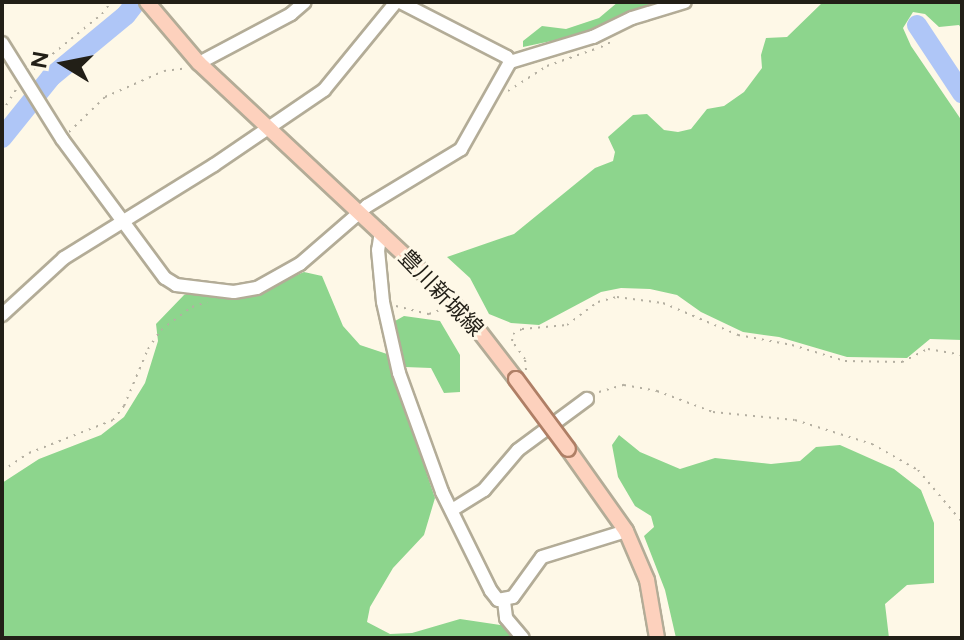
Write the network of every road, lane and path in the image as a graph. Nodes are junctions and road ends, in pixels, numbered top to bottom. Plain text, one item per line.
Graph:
1 (111, 2) edge
2 (305, 2) edge
3 (398, 2) edge
4 (685, 2) edge
5 (148, 4) edge
6 (632, 18) junction
7 (2, 43) edge
8 (510, 62) junction
9 (199, 63) junction
10 (26, 78) junction
11 (504, 93) dead end
12 (2, 112) edge
13 (267, 129) junction
14 (62, 139) junction
15 (358, 213) junction
16 (123, 222) junction
17 (381, 232) junction
18 (225, 291) junction
19 (451, 301) junction
20 (383, 302) junction
21 (2, 315) edge
22 (962, 355) edge
23 (516, 379) junction
24 (587, 399) joint
25 (2, 471) edge
26 (452, 510) junction
27 (962, 522) edge
28 (626, 531) junction
29 (504, 601) junction
30 (523, 638) edge
31 (657, 638) edge

1 - 10 path
2 - 9 street
3 - 8 street
3 - 13 street
4 - 6 street
5 - 9 main road, 豊川新城線
6 - 8 street
6 - 11 path
7 - 10 street
8 - 15 street
9 - 13 main road, 豊川新城線
9 - 14 path
10 - 12 path
10 - 14 street
13 - 15 main road, 豊川新城線
13 - 16 street
14 - 16 street
15 - 17 main road, 豊川新城線
15 - 18 street
16 - 18 street
16 - 21 street
17 - 19 main road, 豊川新城線
17 - 20 street
18 - 25 path
19 - 20 path
19 - 23 main road, 豊川新城線
20 - 26 street
22 - 23 path
23 - 28 main road, 豊川新城線, bridge
24 - 26 street
24 - 27 path
26 - 29 street
28 - 29 street
28 - 31 main road, 豊川新城線
29 - 30 street

